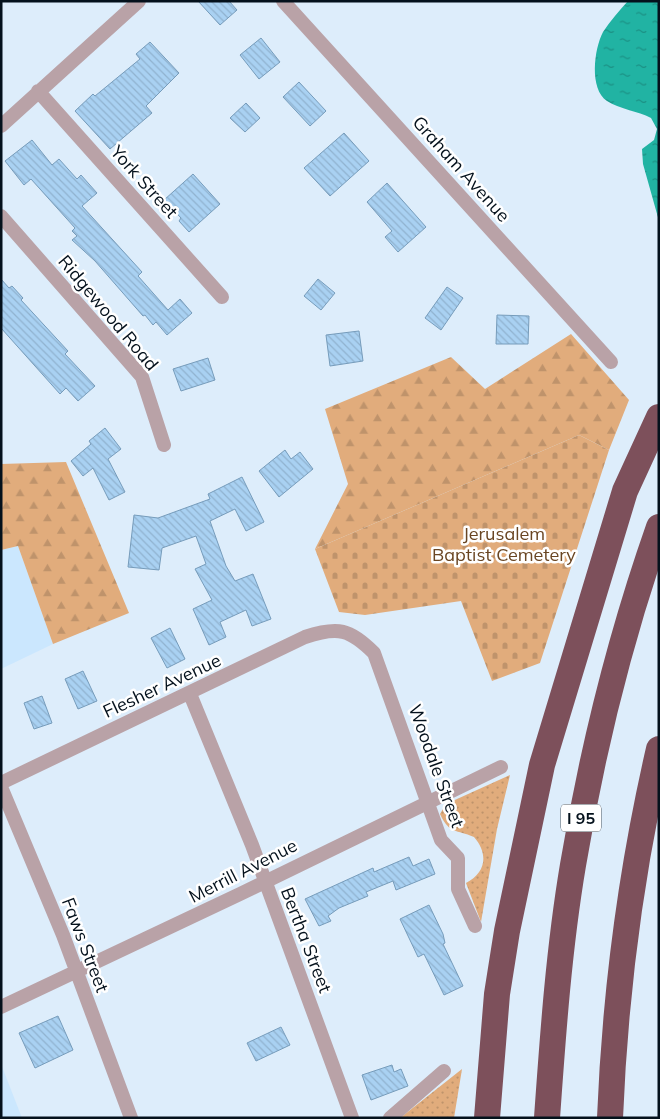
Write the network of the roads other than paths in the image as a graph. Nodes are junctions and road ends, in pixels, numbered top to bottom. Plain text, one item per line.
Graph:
1 (139, 1) edge
2 (283, 1) edge
3 (38, 91) junction
4 (1, 126) edge
5 (1, 216) edge
6 (222, 297) dead end
7 (611, 362) dead end
8 (659, 417) edge
9 (164, 445) dead end
10 (659, 526) edge
11 (341, 631) joint
12 (190, 694) junction
13 (659, 749) edge
14 (501, 767) dead end
15 (1, 782) edge
16 (1, 787) edge
17 (427, 803) junction
18 (264, 882) junction
19 (475, 926) dead end
20 (76, 972) junction
21 (497, 994) junction
22 (1, 1007) edge
23 (444, 1071) dead end
24 (131, 1118) edge
25 (352, 1118) edge
26 (390, 1118) edge
27 (469, 1118) edge
28 (487, 1118) edge
29 (547, 1118) edge
30 (610, 1118) edge

1 - 3 street
2 - 7 street, Graham Avenue
3 - 4 street
3 - 6 street, York Street
5 - 9 street, Ridgewood Road
8 - 21 highway
10 - 29 highway, I 95
11 - 12 street, Flesher Avenue
11 - 17 street, Woodale Street
12 - 15 street, Flesher Avenue
12 - 18 street, Bertha Street
13 - 30 highway
14 - 17 street, Merrill Avenue
16 - 20 street, Faws Street
17 - 18 street, Merrill Avenue
17 - 19 street, Woodale Street
18 - 20 street, Merrill Avenue
18 - 25 street, Bertha Street
20 - 22 street, Merrill Avenue
20 - 24 street, Faws Street
21 - 27 highway
21 - 28 highway
23 - 26 street

